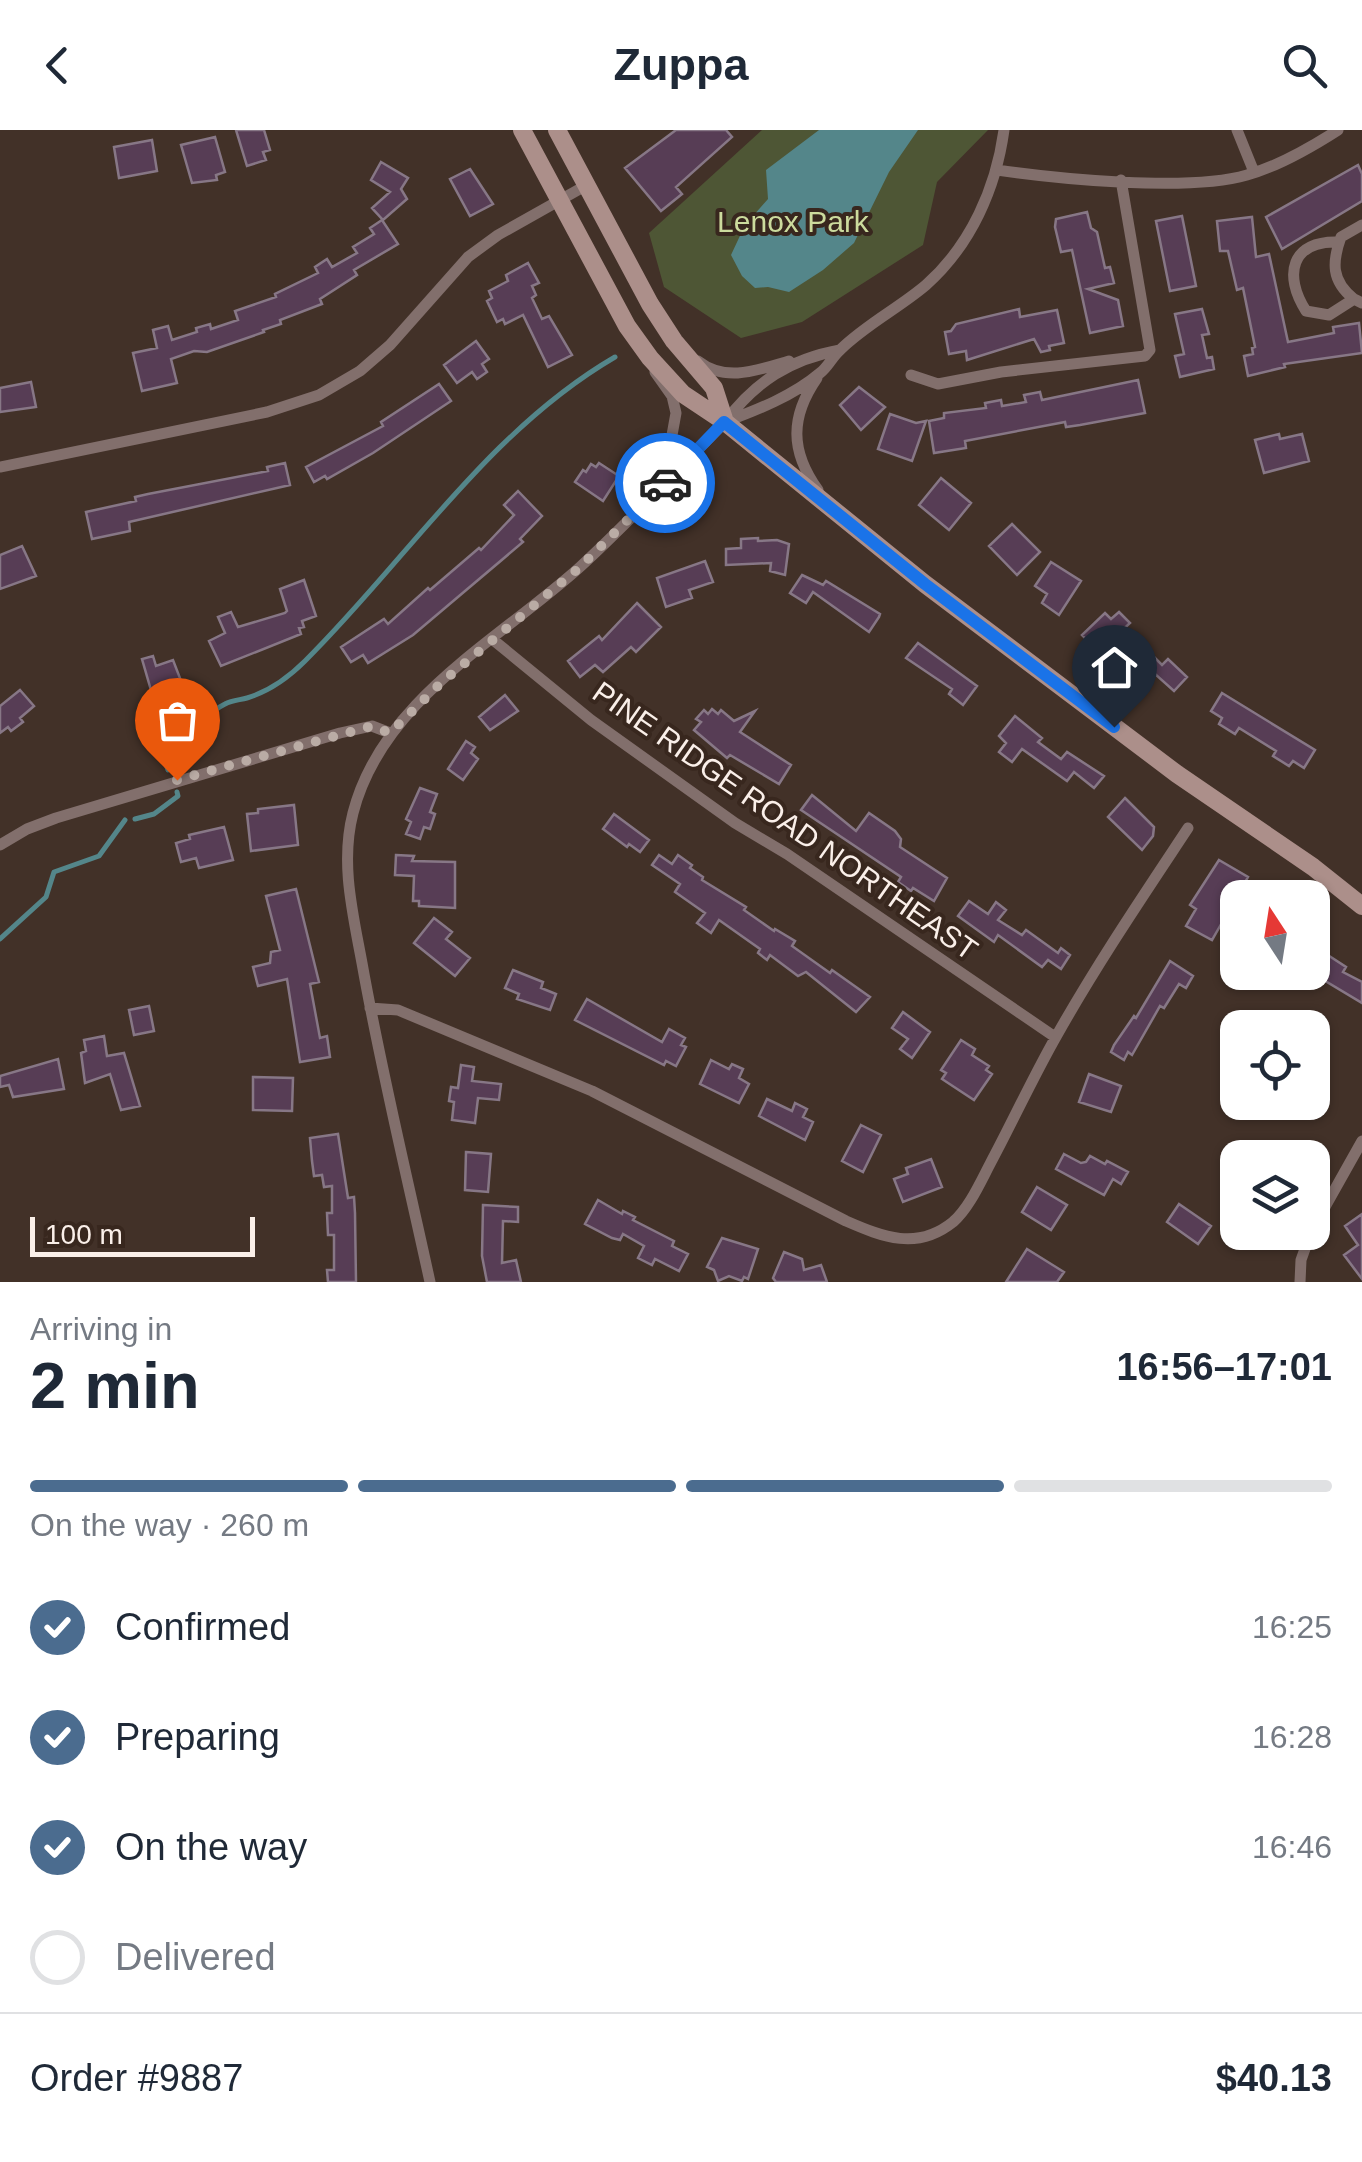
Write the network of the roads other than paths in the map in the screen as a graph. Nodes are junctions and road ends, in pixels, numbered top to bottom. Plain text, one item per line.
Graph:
1 (522, 130) edge
2 (557, 130) edge
3 (1004, 130) edge
4 (1237, 130) edge
5 (1338, 130) edge
6 (997, 170) junction
7 (1254, 172) junction
8 (1121, 180) junction
9 (586, 186) junction
10 (558, 200) junction
11 (1362, 224) edge
12 (1339, 242) junction
13 (1358, 301) edge
14 (674, 341) junction
15 (840, 350) junction
16 (808, 356) junction
17 (650, 358) junction
18 (821, 373) junction
19 (911, 374) dead end
20 (724, 422) junction
21 (0, 468) edge
22 (663, 485) junction
23 (828, 506) junction
24 (492, 639) junction
25 (390, 733) junction
26 (1188, 828) dead end
27 (0, 845) edge
28 (1362, 906) edge
29 (370, 1008) junction
30 (1056, 1037) junction
31 (1362, 1141) edge
32 (1330, 1194) edge
33 (1305, 1250) edge
34 (430, 1282) edge
35 (1300, 1282) edge

1 - 10 main road
2 - 9 main road
3 - 6 street
4 - 7 street
5 - 7 street
6 - 8 street
6 - 15 street
7 - 8 street
8 - 19 street
9 - 10 street
9 - 14 main road
10 - 17 main road
10 - 21 street
11 - 12 street
12 - 13 street
12 - 13 street
14 - 16 street
14 - 20 main road
15 - 16 street
15 - 18 street
16 - 20 street
17 - 20 main road
17 - 22 street
18 - 20 street
18 - 23 street
20 - 22 street
20 - 23 main road
22 - 24 street
23 - 28 main road
24 - 25 street
24 - 30 street, PINE RIDGE ROAD NORTHEAST
25 - 27 street
25 - 29 street
26 - 30 street
29 - 30 street
29 - 34 street
31 - 32 street
33 - 35 street

